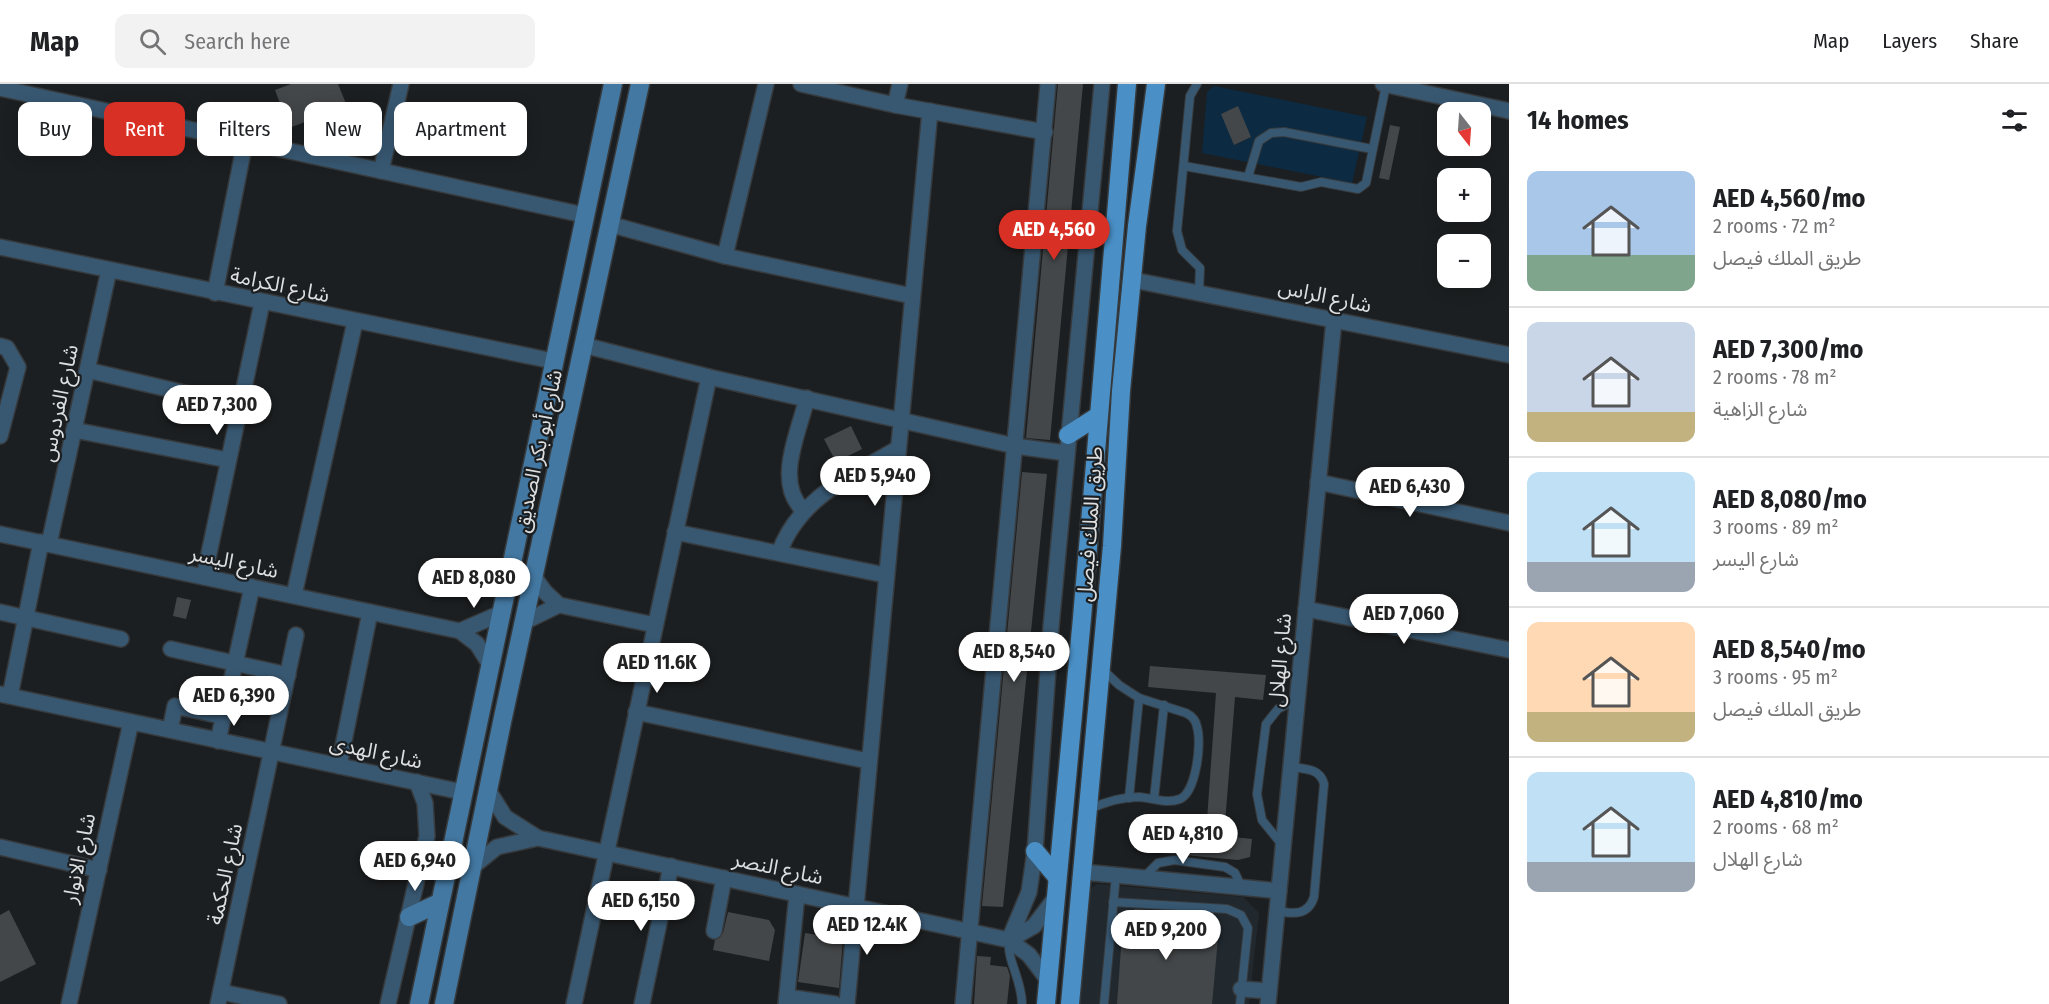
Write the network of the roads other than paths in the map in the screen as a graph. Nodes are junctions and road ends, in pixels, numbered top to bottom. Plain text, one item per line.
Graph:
1 (401, 84) edge
2 (613, 84) edge
3 (622, 84) edge
4 (640, 84) edge
5 (766, 84) edge
6 (801, 84) edge
7 (900, 84) edge
8 (1048, 84) edge
9 (1102, 84) edge
10 (1128, 84) edge
11 (1156, 84) edge
12 (1197, 84) edge
13 (1384, 84) edge
14 (0, 88) edge
15 (45, 91) edge
16 (895, 105) junction
17 (930, 111) junction
18 (1509, 111) edge
19 (631, 125) junction
20 (197, 130) edge
21 (1045, 132) junction
22 (1372, 149) junction
23 (292, 152) edge
24 (241, 156) edge
25 (1184, 166) junction
26 (381, 171) junction
27 (1248, 177) junction
28 (584, 214) junction
29 (609, 224) junction
30 (0, 247) edge
31 (725, 256) junction
32 (109, 270) junction
33 (1132, 280) junction
34 (1200, 292) junction
35 (215, 293) junction
36 (912, 296) junction
37 (262, 303) junction
38 (1334, 320) junction
39 (355, 322) junction
40 (583, 345) junction
41 (0, 346) edge
42 (1509, 355) edge
43 (553, 361) junction
44 (87, 370) junction
45 (709, 377) junction
46 (807, 398) junction
47 (240, 406) junction
48 (1098, 416) junction
49 (900, 418) junction
50 (74, 430) junction
51 (0, 432) edge
52 (1067, 444) junction
53 (1015, 446) junction
54 (897, 449) junction
55 (228, 460) junction
56 (1318, 482) junction
57 (803, 510) junction
58 (1509, 523) edge
59 (675, 532) junction
60 (0, 534) edge
61 (45, 543) junction
62 (779, 553) junction
63 (885, 575) junction
64 (204, 577) junction
65 (534, 577) junction
66 (252, 587) junction
67 (294, 595) junction
68 (559, 605) junction
69 (1306, 609) junction
70 (0, 612) edge
71 (370, 612) junction
72 (499, 614) junction
73 (26, 618) junction
74 (524, 622) junction
75 (655, 625) junction
76 (460, 631) junction
77 (296, 635) dead end
78 (121, 639) dead end
79 (171, 649) dead end
80 (1509, 650) edge
81 (234, 662) junction
82 (489, 663) junction
83 (1101, 668) junction
84 (288, 675) junction
85 (5, 695) edge
86 (1140, 698) junction
87 (1297, 699) junction
88 (1164, 705) junction
89 (636, 712) junction
90 (222, 716) junction
91 (131, 722) junction
92 (170, 730) junction
93 (218, 741) junction
94 (272, 752) junction
95 (868, 761) junction
96 (339, 766) junction
97 (1291, 766) junction
98 (417, 782) junction
99 (488, 789) junction
100 (462, 792) junction
101 (1130, 798) junction
102 (1154, 799) junction
103 (1089, 810) junction
104 (538, 837) junction
105 (1283, 846) junction
106 (0, 847) edge
107 (1035, 851) junction
108 (606, 852) junction
109 (671, 866) junction
110 (471, 868) junction
111 (99, 870) junction
112 (1083, 872) junction
113 (1116, 875) junction
114 (1058, 877) junction
115 (724, 878) junction
116 (1279, 891) junction
117 (797, 894) junction
118 (1056, 897) junction
119 (439, 903) junction
120 (1113, 903) junction
121 (855, 906) junction
122 (1277, 911) junction
123 (409, 917) junction
124 (714, 931) dead end
125 (971, 931) junction
126 (1010, 940) junction
127 (1048, 980) junction
128 (1240, 996) edge
129 (1269, 997) edge
130 (219, 998) edge
131 (786, 1000) edge
132 (69, 1004) edge
133 (279, 1004) edge
134 (388, 1004) edge
135 (418, 1004) edge
136 (444, 1004) edge
137 (574, 1004) edge
138 (642, 1004) edge
139 (835, 1004) edge
140 (847, 1004) edge
141 (963, 1004) edge
142 (1022, 1004) edge
143 (1046, 1004) edge
144 (1070, 1004) edge
145 (1104, 1004) edge

1 - 26 street
2 - 28 street, شارع أبو بكر الصديق
3 - 19 street
4 - 19 street, شارع أبو بكر الصديق
5 - 31 street
6 - 16 street
7 - 16 street
8 - 21 street
9 - 52 street
10 - 33 main road
10 - 48 main road, طريق الملك فيصل
11 - 33 main road, طريق الملك فيصل
12 - 25 lane
13 - 18 street
13 - 22 lane
14 - 15 street
15 - 20 street
16 - 17 street
17 - 21 street
17 - 36 street
19 - 29 street, شارع أبو بكر الصديق
21 - 53 street
22 - 27 lane
22 - 27 lane
23 - 26 street
24 - 35 street
25 - 27 lane
25 - 34 lane
26 - 28 street
28 - 43 street, شارع أبو بكر الصديق
29 - 31 street
29 - 40 street, شارع أبو بكر الصديق
30 - 32 street, شارع الكرامة
31 - 36 street
32 - 35 street, شارع الكرامة
32 - 44 street, شارع الفردوس
33 - 34 street, شارع الراس
33 - 83 main road, طريق الملك فيصل
34 - 38 street, شارع الراس
35 - 37 street, شارع الكرامة
36 - 49 street
37 - 39 street, شارع الكرامة
37 - 47 street
38 - 42 street, شارع الراس
38 - 56 street, شارع الهلال
39 - 43 street, شارع الكرامة
39 - 67 street
40 - 45 street
40 - 65 street, شارع أبو بكر الصديق
41 - 51 street
43 - 72 street, شارع أبو بكر الصديق
44 - 47 street
44 - 50 street, شارع الفردوس
45 - 46 street
45 - 59 street
46 - 49 street
46 - 57 street
47 - 55 street
48 - 52 main road
48 - 114 main road, طريق الملك فيصل
49 - 53 street
49 - 54 street
50 - 55 street
50 - 61 street, شارع الفردوس
52 - 53 street
52 - 107 street
53 - 125 street
54 - 57 street
54 - 63 street
55 - 64 street
56 - 58 street
56 - 69 street, شارع الهلال
57 - 62 street
59 - 62 street
59 - 75 street
60 - 61 street, شارع اليسر
61 - 64 street, شارع اليسر
61 - 73 street, شارع الفردوس
62 - 63 street
63 - 95 street
64 - 66 street, شارع اليسر
65 - 68 street
65 - 74 street, شارع أبو بكر الصديق
66 - 67 street, شارع اليسر
66 - 81 street
67 - 71 street, شارع اليسر
68 - 74 street
68 - 75 street
69 - 80 street
69 - 87 street, شارع الهلال
70 - 73 street
71 - 76 street, شارع اليسر
71 - 96 street
72 - 76 street
72 - 82 street, شارع أبو بكر الصديق
73 - 78 street
73 - 85 street, شارع الفردوس
74 - 99 street, شارع أبو بكر الصديق
75 - 89 street
76 - 82 street
77 - 84 street, شارع الحكمة
79 - 81 street
81 - 84 street
81 - 90 street
82 - 100 street, شارع أبو بكر الصديق
83 - 86 lane
83 - 103 main road, طريق الملك فيصل
84 - 94 street, شارع الحكمة
85 - 91 street, شارع الهدى
86 - 88 lane
86 - 101 lane
87 - 97 street, شارع الهلال
87 - 105 lane
88 - 102 lane
88 - 102 lane
89 - 95 street
89 - 108 street
90 - 92 street
90 - 93 street
91 - 92 street, شارع الهدى
91 - 111 street, شارع الانوار
92 - 93 street, شارع الهدى
93 - 94 street, شارع الهدى
94 - 96 street, شارع الهدى
94 - 130 street, شارع الحكمة
95 - 121 street
96 - 98 street, شارع الهدى
97 - 105 street, شارع الهلال
97 - 122 lane
98 - 100 street, شارع الهدى
98 - 123 street
99 - 104 street, شارع النصر
99 - 110 street, شارع أبو بكر الصديق
100 - 119 street, شارع أبو بكر الصديق
101 - 102 lane
101 - 103 lane
103 - 112 main road, طريق الملك فيصل
104 - 108 street, شارع النصر
104 - 110 street, شارع النصر
105 - 116 street, شارع الهلال
106 - 111 street
107 - 114 main road
107 - 126 street
108 - 109 street, شارع النصر
108 - 137 street
109 - 115 street, شارع النصر
109 - 138 street
110 - 136 street, شارع أبو بكر الصديق
111 - 132 street, شارع الانوار
112 - 113 street
112 - 144 main road, طريق الملك فيصل
113 - 116 street
113 - 120 lane
114 - 118 main road, طريق الملك فيصل
115 - 117 street, شارع النصر
115 - 124 street
116 - 122 street, شارع الهلال
117 - 121 street, شارع النصر
117 - 131 street
118 - 126 street
118 - 127 main road, طريق الملك فيصل
119 - 123 street
119 - 135 street, شارع أبو بكر الصديق
120 - 128 lane
120 - 145 lane
121 - 125 street, شارع النصر
121 - 140 street
122 - 129 street, شارع الهلال
123 - 134 street
125 - 126 street, شارع النصر
125 - 141 street
126 - 127 street, شارع النصر
126 - 142 lane
127 - 143 main road, طريق الملك فيصل
128 - 129 street
130 - 133 street
131 - 139 street

